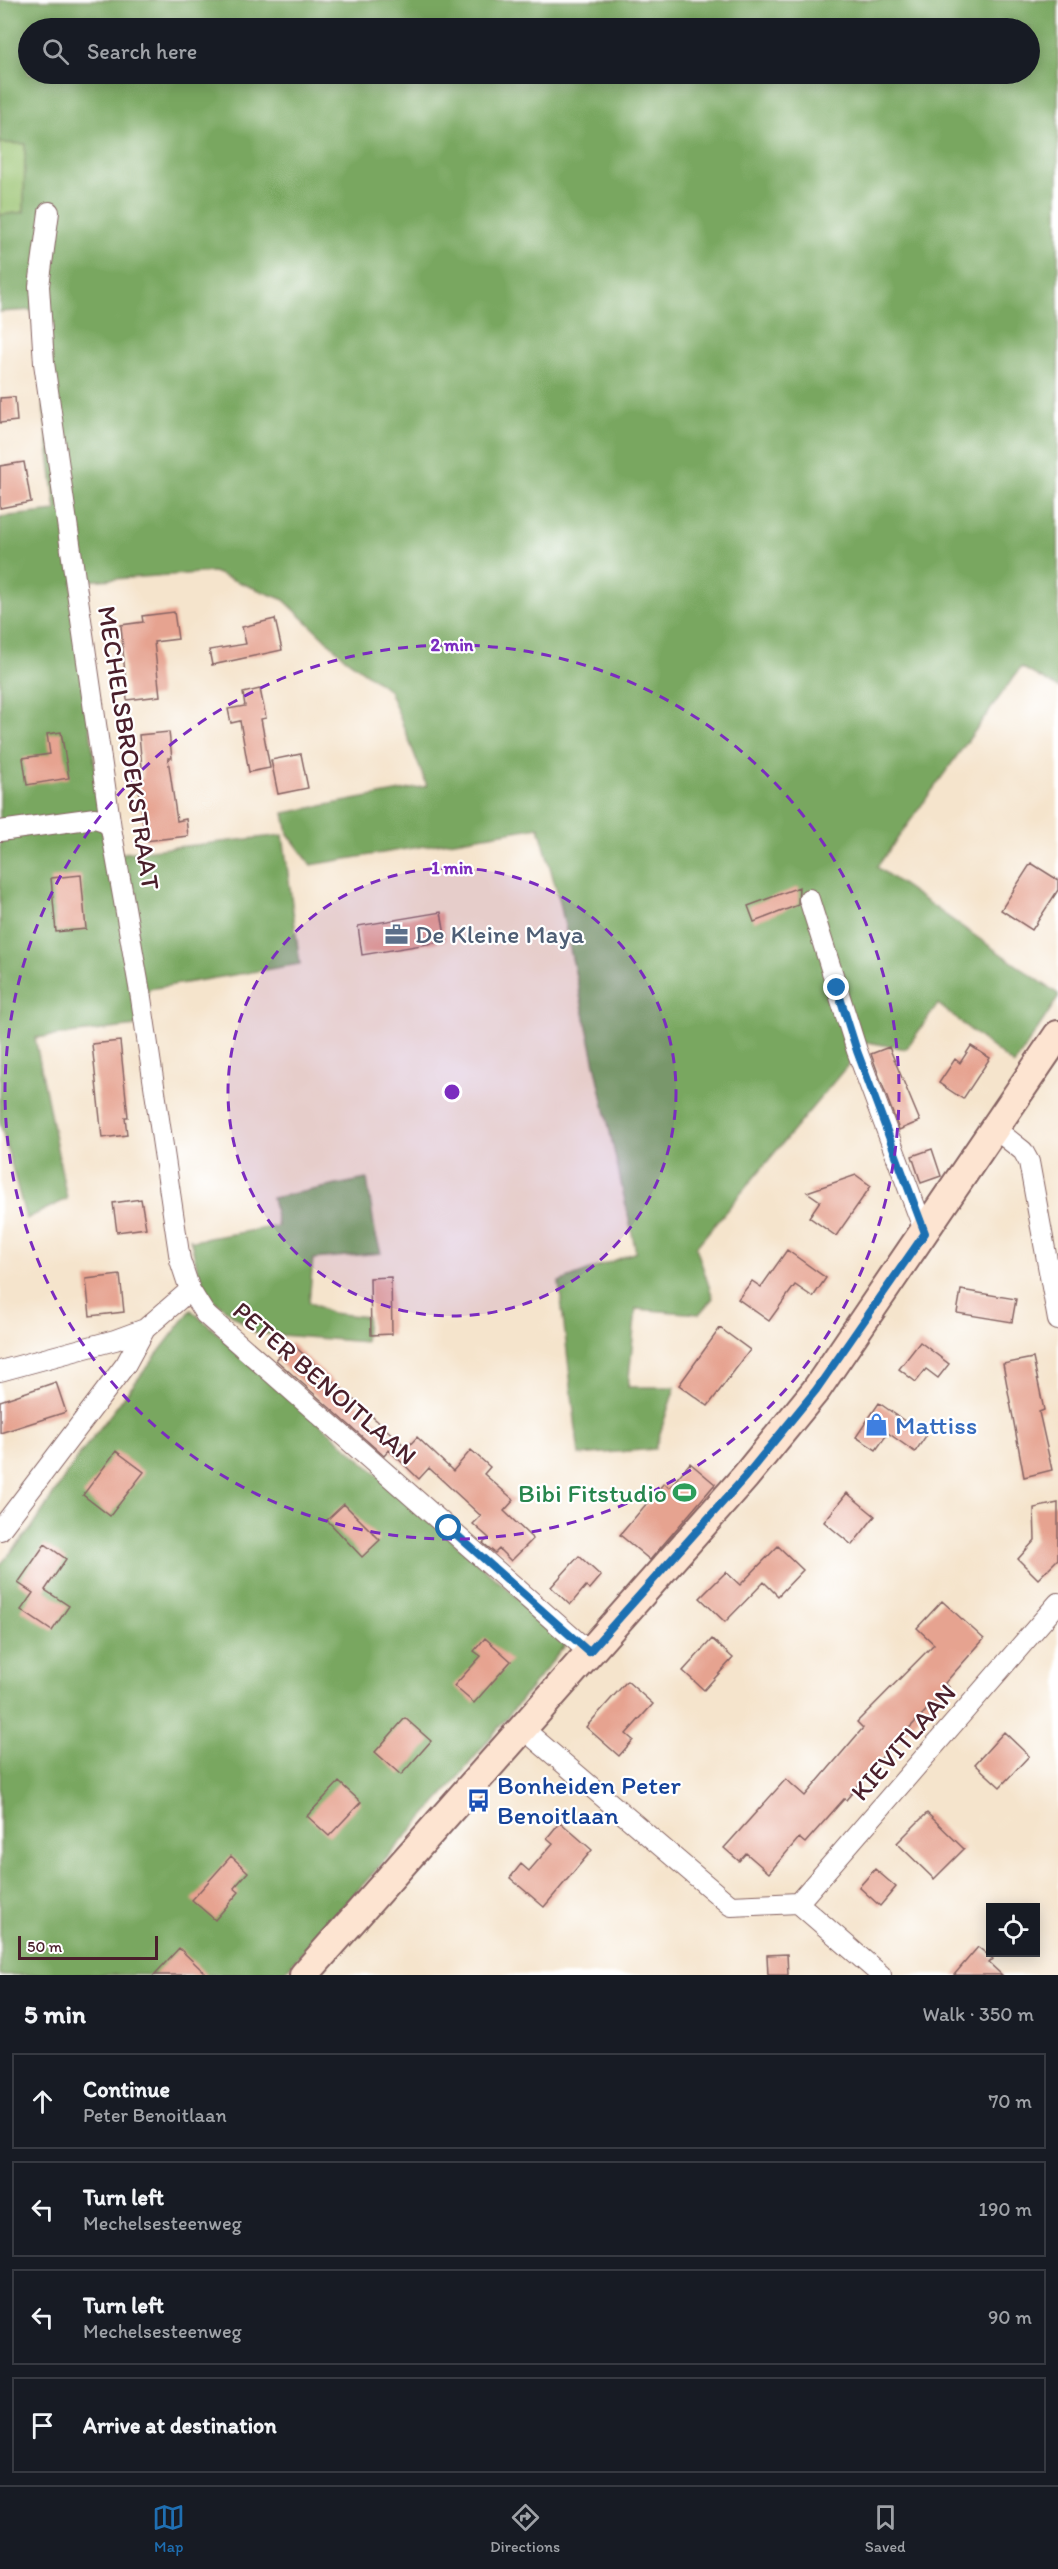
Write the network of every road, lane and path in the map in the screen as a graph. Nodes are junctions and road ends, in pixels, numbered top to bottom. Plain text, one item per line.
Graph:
1 (49, 212) dead end
2 (111, 828) junction
3 (0, 831) edge
4 (809, 900) dead end
5 (1058, 1035) edge
6 (995, 1129) junction
7 (925, 1233) junction
8 (190, 1290) junction
9 (1058, 1320) edge
10 (145, 1329) junction
11 (0, 1371) edge
12 (0, 1530) edge
13 (1055, 1612) edge
14 (589, 1652) junction
15 (521, 1727) junction
16 (798, 1903) junction
17 (304, 1975) edge
18 (881, 1975) edge

1 - 2 street, MECHELSBROEKSTRAAT
2 - 3 street
2 - 8 street, MECHELSBROEKSTRAAT
4 - 7 street
5 - 6 street
6 - 7 street
6 - 9 street
7 - 14 street
8 - 10 street
8 - 14 street, PETER BENOITLAAN
10 - 11 street
10 - 12 street
13 - 16 street, KIEVITLAAN
14 - 15 street
15 - 16 street
15 - 17 street
16 - 18 street

